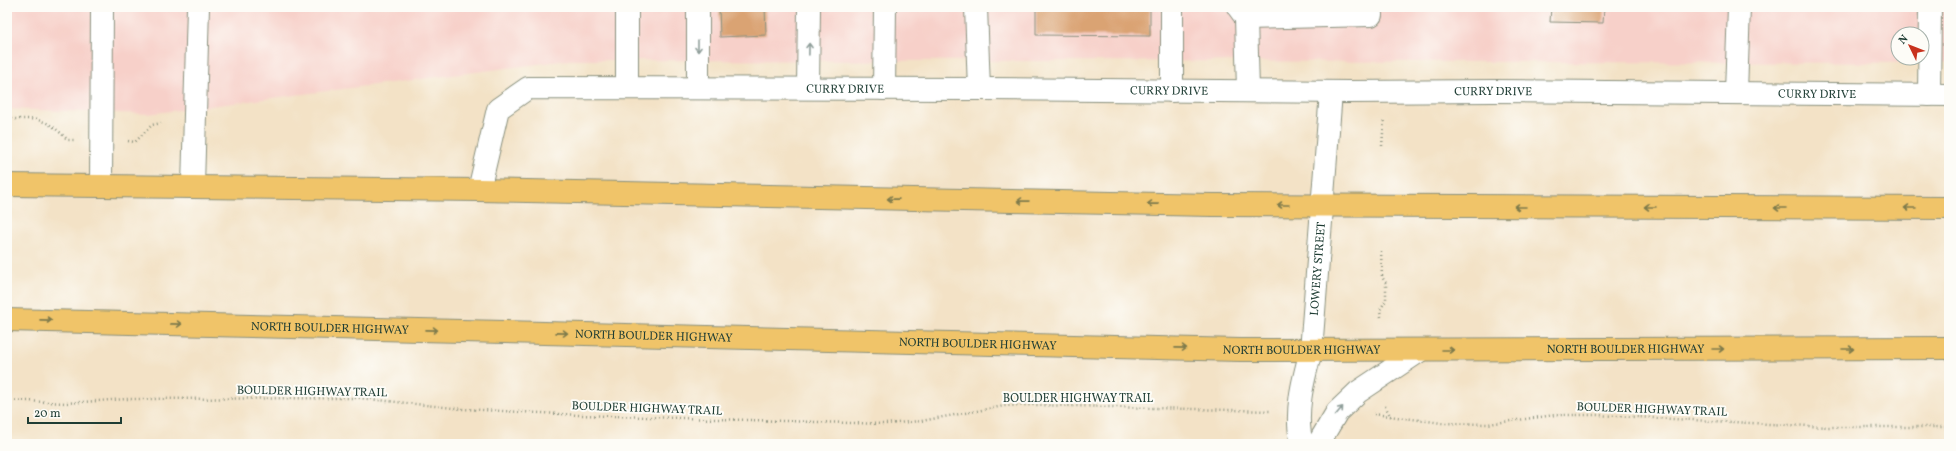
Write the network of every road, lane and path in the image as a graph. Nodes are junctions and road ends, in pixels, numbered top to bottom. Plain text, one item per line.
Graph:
1 (102, 7) edge
2 (198, 7) edge
3 (627, 7) edge
4 (698, 7) edge
5 (809, 7) edge
6 (885, 7) edge
7 (976, 7) edge
8 (1172, 7) edge
9 (1739, 7) edge
10 (1930, 7) edge
11 (1242, 13) edge
12 (1371, 15) dead end
13 (627, 88) junction
14 (698, 88) junction
15 (808, 88) junction
16 (884, 89) junction
17 (979, 89) junction
18 (1248, 90) junction
19 (1172, 91) junction
20 (1331, 92) junction
21 (1736, 92) junction
22 (1939, 95) edge
23 (1385, 115) dead end
24 (1382, 146) dead end
25 (7, 185) edge
26 (101, 185) junction
27 (193, 186) junction
28 (479, 190) junction
29 (1322, 205) junction
30 (1949, 208) edge
31 (1381, 251) dead end
32 (1381, 317) dead end
33 (7, 320) edge
34 (1949, 348) edge
35 (1421, 350) junction
36 (1311, 351) junction
37 (7, 400) edge
38 (1279, 411) dead end
39 (1370, 413) dead end
40 (1949, 427) edge
41 (1302, 444) edge
42 (1318, 444) edge

1 - 26 street
2 - 27 street
3 - 13 street
4 -> 14 street
15 -> 5 street
6 - 16 street
7 - 17 street
8 - 19 street
9 - 21 street
10 - 22 street
11 - 12 street
11 - 18 street
13 - 14 street, CURRY DRIVE
13 - 28 street, CURRY DRIVE
14 - 15 street, CURRY DRIVE
15 - 16 street, CURRY DRIVE
16 - 17 street, CURRY DRIVE
17 - 19 street, CURRY DRIVE
18 - 19 street, CURRY DRIVE
18 - 20 street, CURRY DRIVE
20 - 21 street, CURRY DRIVE
20 - 29 street, LOWERY STREET
21 - 22 street, CURRY DRIVE
23 - 24 path
25 - 26 main road
26 - 27 main road
27 - 28 main road
29 -> 28 main road
30 -> 29 main road
29 - 36 street, LOWERY STREET
31 - 32 path
33 -> 36 main road, NORTH BOULDER HIGHWAY
35 -> 34 main road, NORTH BOULDER HIGHWAY
35 - 36 main road, NORTH BOULDER HIGHWAY
42 -> 35 street
36 - 41 street, LOWERY STREET
37 - 38 path, BOULDER HIGHWAY TRAIL
39 - 40 path, BOULDER HIGHWAY TRAIL

